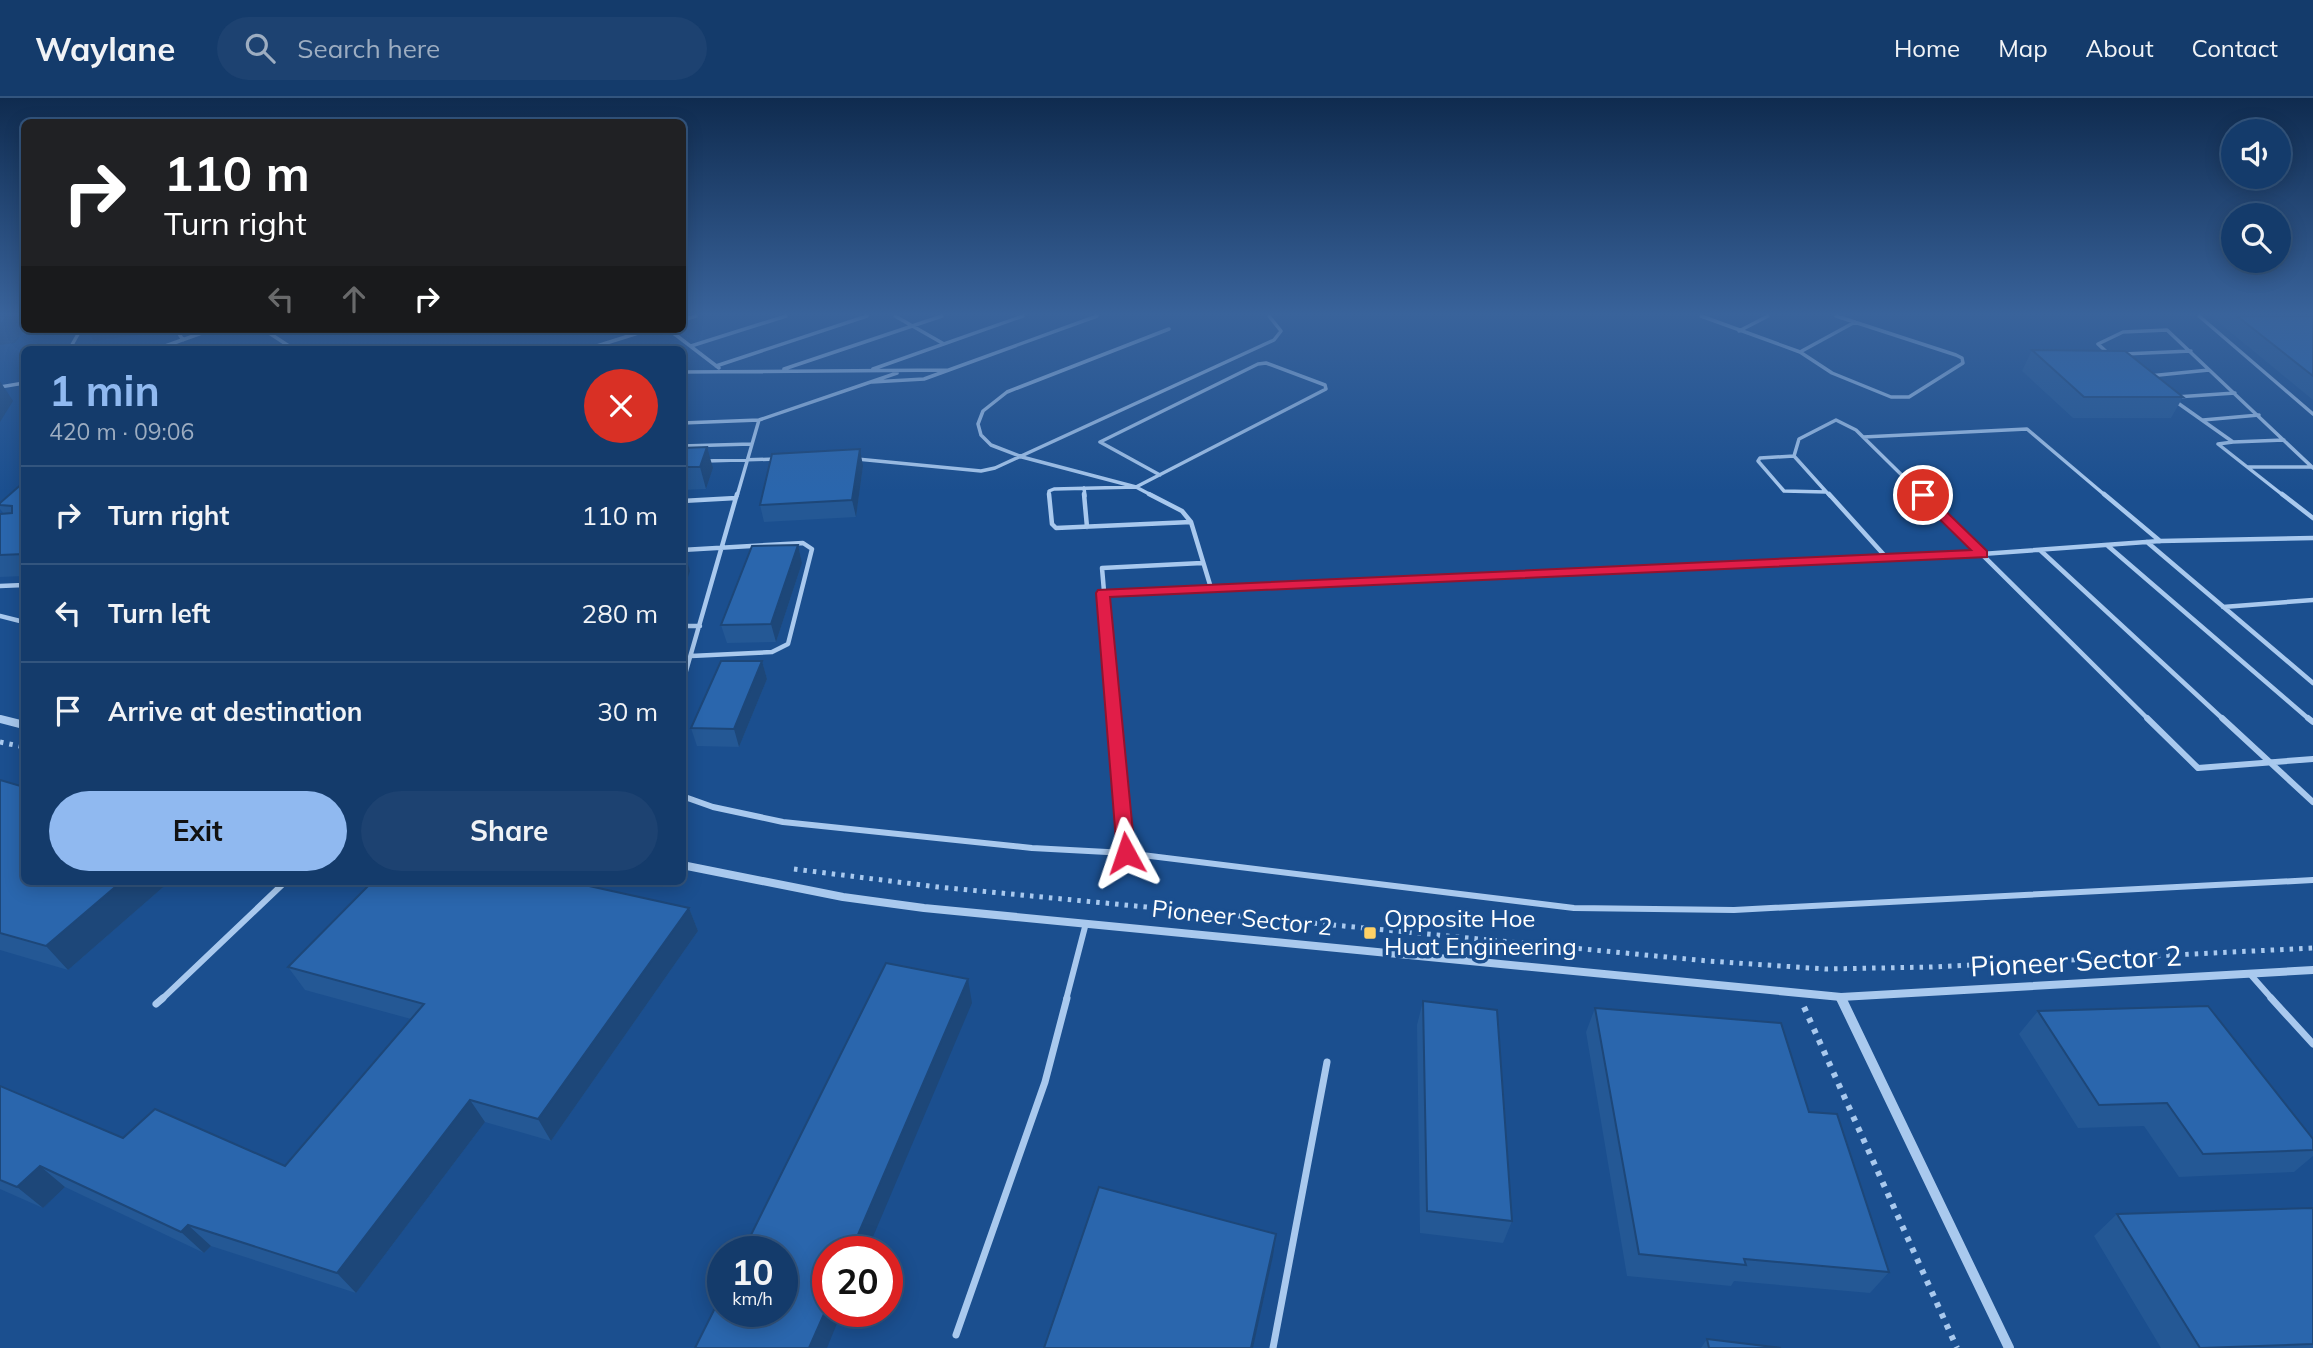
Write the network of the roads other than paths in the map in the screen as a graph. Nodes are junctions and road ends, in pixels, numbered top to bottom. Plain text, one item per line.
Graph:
1 (892, 374) edge
2 (937, 374) edge
3 (1056, 374) edge
4 (1201, 374) edge
5 (1237, 374) edge
6 (1296, 374) edge
7 (1835, 374) edge
8 (1944, 374) edge
9 (2166, 374) edge
10 (2215, 374) edge
11 (2267, 374) edge
12 (872, 382) junction
13 (2149, 383) edge
14 (21, 384) edge
15 (0, 387) edge
16 (2235, 393) junction
17 (2313, 414) edge
18 (2259, 415) junction
19 (759, 420) junction
20 (2203, 420) junction
21 (686, 423) edge
22 (1863, 437) junction
23 (2284, 440) junction
24 (2233, 442) junction
25 (751, 444) junction
26 (686, 446) edge
27 (1794, 456) junction
28 (1022, 457) junction
29 (788, 459) edge
30 (854, 459) edge
31 (747, 460) junction
32 (695, 462) edge
33 (2248, 467) junction
34 (2312, 467) edge
35 (1160, 475) junction
36 (1136, 487) junction
37 (1084, 488) junction
38 (1826, 492) junction
39 (736, 498) junction
40 (686, 501) edge
41 (2313, 518) edge
42 (1191, 522) junction
43 (1087, 527) junction
44 (2313, 538) edge
45 (2160, 541) junction
46 (2147, 542) junction
47 (2108, 546) junction
48 (721, 548) junction
49 (686, 550) edge
50 (2040, 550) junction
51 (1982, 554) junction
52 (1885, 556) junction
53 (1202, 563) junction
54 (21, 584) edge
55 (0, 586) edge
56 (1211, 589) junction
57 (1103, 593) junction
58 (2313, 600) edge
59 (2222, 607) junction
60 (0, 616) edge
61 (21, 621) edge
62 (686, 626) edge
63 (700, 626) junction
64 (691, 656) junction
65 (686, 672) edge
66 (2313, 683) edge
67 (1, 720) edge
68 (2313, 722) edge
69 (21, 724) edge
70 (2313, 759) edge
71 (2270, 762) junction
72 (686, 797) edge
73 (2313, 802) edge
74 (1126, 853) junction
75 (686, 866) edge
76 (2313, 880) edge
77 (282, 885) edge
78 (1086, 923) junction
79 (2313, 970) edge
80 (2250, 974) junction
81 (1841, 997) junction
82 (156, 1004) dead end
83 (2313, 1044) edge
84 (1327, 1062) dead end
85 (956, 1335) dead end
86 (1273, 1348) edge
87 (2009, 1348) edge

1 - 12 lane
2 - 12 lane
3 - 28 lane
4 - 28 lane
5 - 35 lane
6 - 35 lane
7 - 8 lane
9 - 13 lane
10 - 16 lane
11 - 17 lane
12 - 19 lane
14 - 15 lane
16 - 18 lane
16 - 20 lane
18 - 20 lane
18 - 23 lane
19 - 21 lane
19 - 25 lane
20 - 24 lane
22 - 27 lane
22 - 45 lane
22 - 51 lane
23 - 24 lane
23 - 34 lane
24 - 33 lane
25 - 26 lane
25 - 31 lane
27 - 38 lane
27 - 38 lane
28 - 30 lane
28 - 36 lane
29 - 31 lane
31 - 32 lane
31 - 39 lane
33 - 34 lane
33 - 41 lane
35 - 36 lane
36 - 37 lane
36 - 42 lane
37 - 43 lane
37 - 43 lane
38 - 52 lane
39 - 40 lane
39 - 48 lane
42 - 43 lane
42 - 53 lane
44 - 45 lane
45 - 46 lane
46 - 47 lane
46 - 59 lane
47 - 50 lane
47 - 68 lane
48 - 49 lane
48 - 63 lane
48 - 64 lane
50 - 51 lane
50 - 71 lane
51 - 52 lane
51 - 71 lane
52 - 56 lane
53 - 56 lane
53 - 57 lane
54 - 55 lane
56 - 57 lane
57 - 74 lane
58 - 59 lane
59 - 66 lane
60 - 61 lane
62 - 63 lane
63 - 64 lane
64 - 65 lane
67 - 69 street
70 - 71 lane
71 - 73 lane
72 - 74 lane
74 - 76 lane
75 - 78 street, Pioneer Sector 2
77 - 82 lane
78 - 81 street, Pioneer Sector 2
78 - 85 lane
79 - 80 street, Pioneer Sector 2
80 - 81 street, Pioneer Sector 2
80 - 83 lane
81 - 87 street
84 - 86 lane

